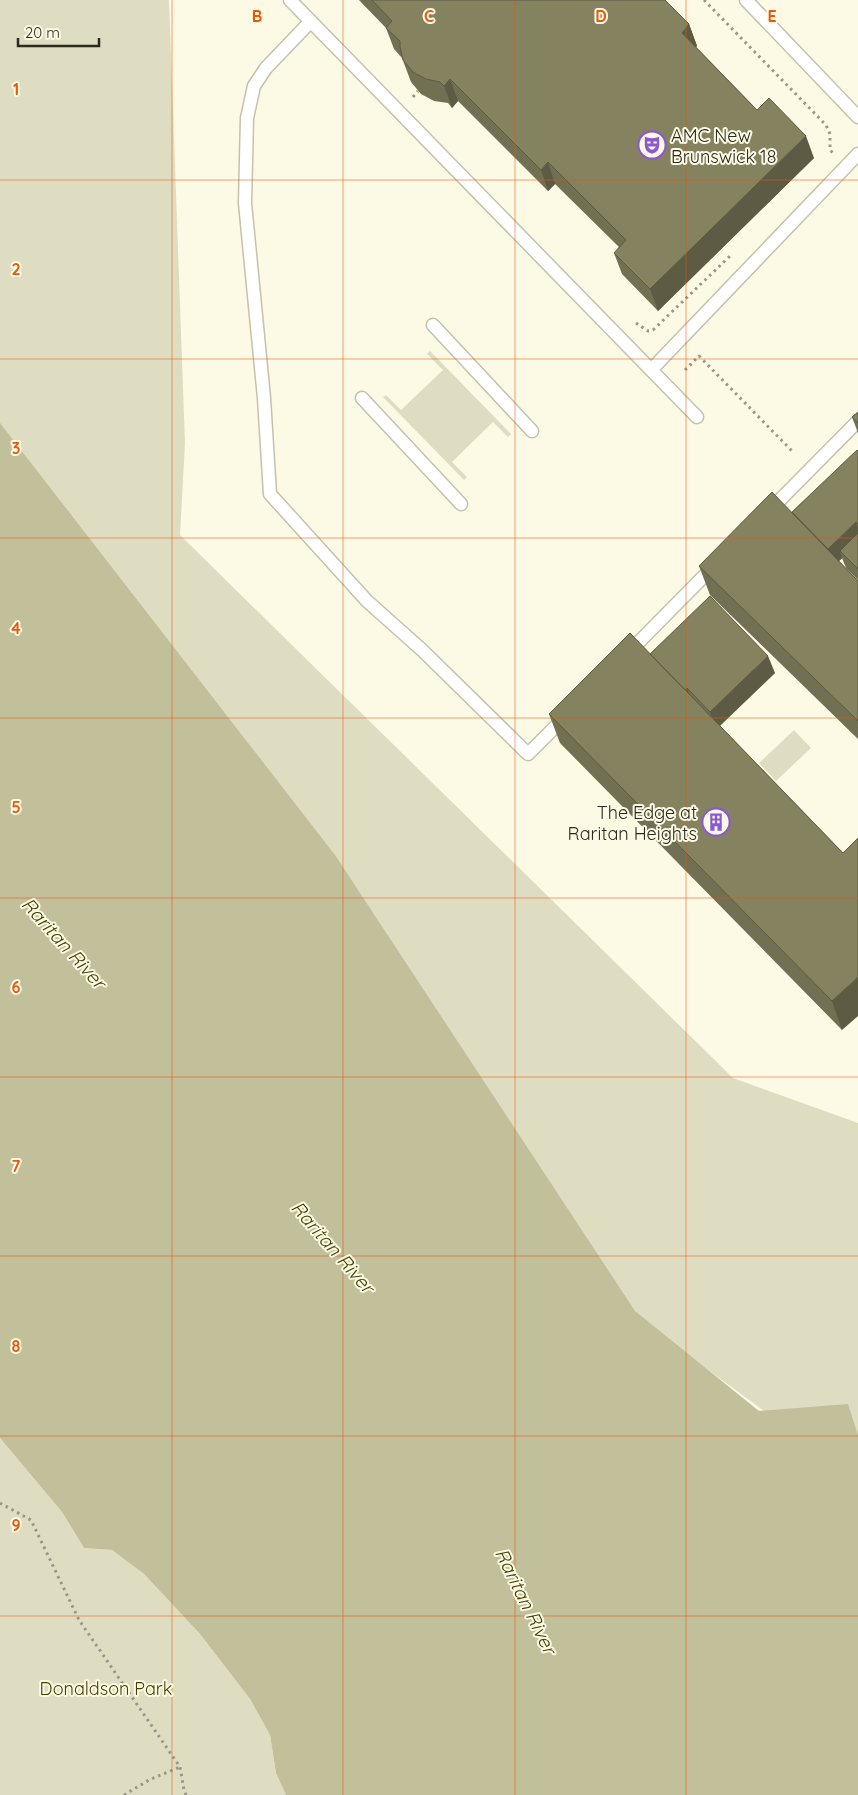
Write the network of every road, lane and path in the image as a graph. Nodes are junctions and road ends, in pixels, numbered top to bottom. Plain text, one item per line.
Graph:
1 (290, 0) edge
2 (704, 0) edge
3 (746, 0) edge
4 (311, 21) junction
5 (418, 91) edge
6 (419, 104) dead end
7 (858, 117) edge
8 (858, 154) edge
9 (826, 160) dead end
10 (732, 254) dead end
11 (636, 322) dead end
12 (433, 325) dead end
13 (652, 369) junction
14 (685, 370) dead end
15 (362, 398) dead end
16 (697, 416) dead end
17 (858, 421) edge
18 (532, 431) dead end
19 (792, 451) dead end
20 (461, 504) dead end
21 (760, 520) edge
22 (725, 556) edge
23 (619, 662) edge
24 (570, 711) edge
25 (0, 1503) edge
26 (180, 1767) junction
27 (124, 1795) edge
28 (186, 1795) edge

1 - 4 lane
2 - 9 path
3 - 7 lane
4 - 13 lane
4 - 24 lane
5 - 6 path
8 - 13 lane
10 - 11 path
12 - 18 lane
13 - 16 lane
14 - 19 path
15 - 20 lane
17 - 21 lane
22 - 23 lane
25 - 26 path
26 - 27 path
26 - 28 path

